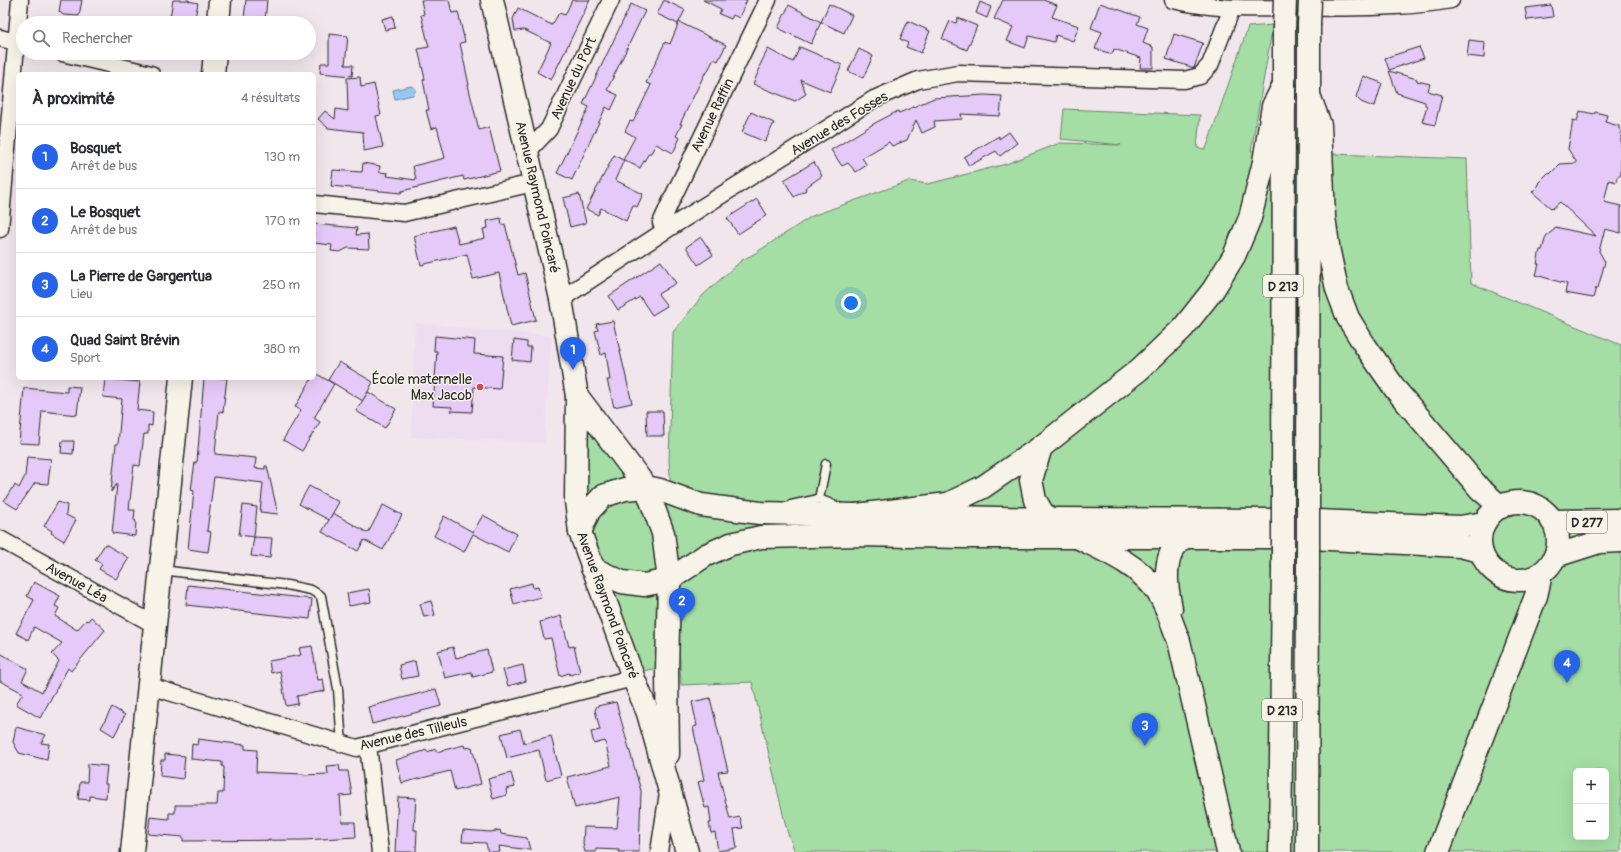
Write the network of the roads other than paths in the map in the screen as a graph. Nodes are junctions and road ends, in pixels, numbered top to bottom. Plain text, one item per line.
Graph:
1 (20, 0) edge
2 (220, 0) edge
3 (492, 0) edge
4 (610, 0) edge
5 (768, 0) edge
6 (1173, 0) edge
7 (1285, 0) edge
8 (1310, 0) edge
9 (1451, 0) edge
10 (1434, 2) edge
11 (1379, 3) edge
12 (1232, 8) junction
13 (20, 16) edge
14 (219, 16) edge
15 (0, 38) edge
16 (16, 42) edge
17 (18, 60) edge
18 (91, 60) edge
19 (214, 60) edge
20 (17, 72) edge
21 (142, 72) edge
22 (213, 72) edge
23 (16, 80) edge
24 (1284, 85) junction
25 (1309, 96) junction
26 (526, 147) junction
27 (533, 183) junction
28 (316, 204) edge
29 (0, 229) edge
30 (666, 230) junction
31 (561, 299) junction
32 (181, 380) edge
33 (577, 396) junction
34 (1041, 448) junction
35 (826, 464) dead end
36 (646, 487) junction
37 (819, 499) junction
38 (1501, 507) junction
39 (760, 513) junction
40 (856, 514) junction
41 (1049, 519) junction
42 (1218, 520) junction
43 (1621, 520) edge
44 (1552, 521) junction
45 (1484, 523) junction
46 (580, 532) junction
47 (1077, 537) junction
48 (1184, 538) junction
49 (0, 539) edge
50 (1621, 541) edge
51 (1481, 551) junction
52 (1555, 556) junction
53 (592, 568) junction
54 (160, 570) junction
55 (1541, 574) junction
56 (670, 580) junction
57 (155, 625) junction
58 (1179, 642) junction
59 (667, 672) junction
60 (633, 677) junction
61 (149, 686) junction
62 (342, 744) junction
63 (368, 746) junction
64 (669, 785) junction
65 (132, 852) edge
66 (380, 852) edge
67 (659, 852) edge
68 (687, 852) edge
69 (1228, 852) edge
70 (1280, 852) edge
71 (1307, 852) edge
72 (1438, 852) edge

1 - 13 street
2 - 14 main road
3 - 26 main road, Avenue Raymond Poincaré
4 - 26 street, Avenue du Port
5 - 30 street, Avenue Raffin
6 - 12 street
7 - 24 main road, D 213, bridge
8 - 25 main road, D 213, bridge
9 - 10 street
10 - 11 street
11 - 12 street
12 - 30 street, Avenue des Fosses
15 - 16 street
17 - 20 street
18 - 21 street
19 - 22 main road
23 - 29 street
24 - 34 main road
24 - 70 main road, D 213, bridge
25 - 38 main road
25 - 71 main road, D 213, bridge
26 - 27 main road, Avenue Raymond Poincaré
27 - 28 street
27 - 31 main road, Avenue Raymond Poincaré
30 - 31 street, Avenue des Fosses
31 - 33 main road, Avenue Raymond Poincaré
32 - 54 main road
33 - 36 main road, Avenue Raymond Poincaré
33 - 46 main road, Avenue Raymond Poincaré
34 - 40 main road
34 - 41 main road
35 - 37 lane
36 - 39 main road
36 - 46 main road
36 - 56 main road, Avenue Raymond Poincaré
37 - 39 lane
37 - 40 lane
38 - 44 main road
38 - 45 main road
39 - 40 main road
40 - 41 main road
41 - 42 main road
41 - 47 main road
42 - 45 main road
42 - 48 main road
43 - 44 main road, D 277
44 - 52 main road
45 - 51 main road
46 - 53 main road, Avenue Raymond Poincaré
47 - 48 main road
47 - 56 main road
47 - 58 main road
48 - 51 main road
48 - 58 main road
49 - 57 street, Avenue Léa
50 - 52 main road, D 277
51 - 55 main road
52 - 55 main road
53 - 56 main road
53 - 60 main road, Avenue Raymond Poincaré
54 - 57 main road
54 - 62 lane
55 - 72 main road
56 - 59 main road, Avenue Raymond Poincaré
57 - 61 main road
58 - 69 main road
59 - 60 main road
59 - 64 main road, Avenue Raymond Poincaré
60 - 63 street, Avenue des Tilleuls
60 - 64 main road, Avenue Raymond Poincaré
61 - 62 street, Avenue des Tilleuls
61 - 65 main road
62 - 63 street, Avenue des Tilleuls
63 - 66 street
64 - 67 street
64 - 68 main road, Avenue Raymond Poincaré

